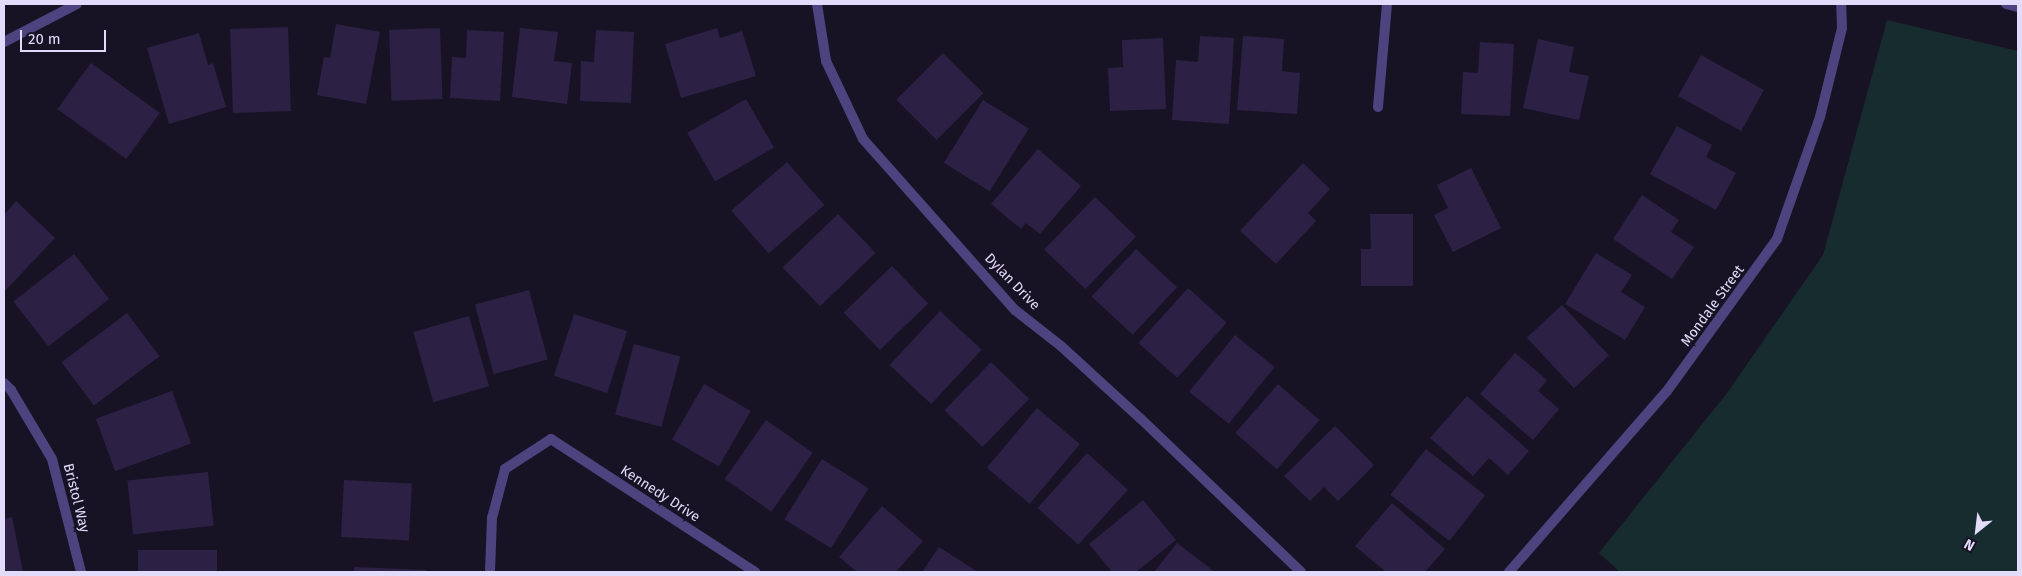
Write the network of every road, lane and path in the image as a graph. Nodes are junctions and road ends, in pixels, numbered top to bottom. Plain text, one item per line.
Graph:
1 (77, 4) edge
2 (817, 4) edge
3 (1387, 4) edge
4 (1841, 4) edge
5 (2006, 4) edge
6 (2018, 8) edge
7 (4, 42) edge
8 (1378, 107) dead end
9 (4, 384) edge
10 (81, 572) edge
11 (490, 572) edge
12 (755, 572) edge
13 (1301, 572) edge
14 (1509, 572) edge

1 - 7 street
2 - 13 street, Dylan Drive
3 - 8 street
4 - 14 street, Mondale Street
5 - 6 street
9 - 10 street, Bristol Way
11 - 12 street, Kennedy Drive

